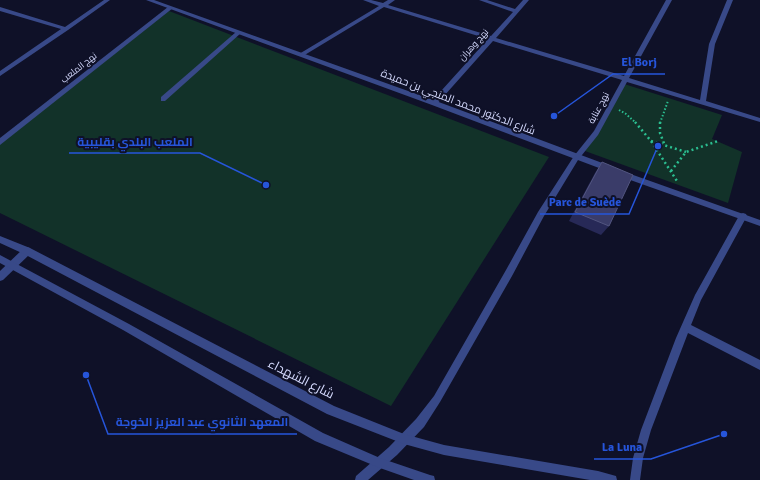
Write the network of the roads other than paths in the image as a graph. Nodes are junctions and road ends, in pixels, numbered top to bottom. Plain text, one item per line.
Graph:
1 (107, 0) edge
2 (149, 0) edge
3 (170, 0) edge
4 (366, 0) edge
5 (392, 0) edge
6 (482, 0) edge
7 (526, 0) edge
8 (669, 0) edge
9 (730, 0) edge
10 (385, 5) junction
11 (167, 6) junction
12 (0, 9) edge
13 (516, 11) junction
14 (66, 29) junction
15 (238, 33) junction
16 (492, 39) junction
17 (301, 56) junction
18 (0, 74) edge
19 (624, 80) junction
20 (163, 99) dead end
21 (434, 103) junction
22 (703, 103) junction
23 (760, 120) edge
24 (0, 142) edge
25 (576, 158) junction
26 (743, 216) junction
27 (760, 222) edge
28 (0, 239) edge
29 (27, 251) junction
30 (0, 260) edge
31 (12, 265) junction
32 (0, 277) edge
33 (686, 327) junction
34 (760, 365) edge
35 (404, 439) junction
36 (380, 463) junction
37 (360, 480) edge
38 (430, 480) edge
39 (612, 480) edge
40 (635, 480) edge

1 - 14 street
2 - 11 street, شارع الدكتور محمد المنجي بن حميدة
3 - 11 street, نهج الملعب
4 - 10 street
5 - 10 street
6 - 13 street
7 - 13 street, نهج وهران
8 - 19 street, نهج عنابة
9 - 22 street
10 - 16 street
10 - 17 street
11 - 15 street, شارع الدكتور محمد المنجي بن حميدة
11 - 24 street, نهج الملعب
12 - 14 street
13 - 16 street, نهج وهران
14 - 18 street
15 - 17 street, شارع الدكتور محمد المنجي بن حميدة
15 - 20 street
16 - 19 street
16 - 21 street, نهج وهران
17 - 21 street, شارع الدكتور محمد المنجي بن حميدة
19 - 22 street
19 - 25 street, نهج عنابة
21 - 25 street, شارع الدكتور محمد المنجي بن حميدة
22 - 23 street
25 - 26 street, شارع الدكتور محمد المنجي بن حميدة
25 - 35 street, نهج عنابة
26 - 27 street, شارع الدكتور محمد المنجي بن حميدة
26 - 33 street
28 - 29 street, شارع الشهداء
29 - 31 street
29 - 35 street, شارع الشهداء
30 - 31 street
31 - 32 street
31 - 36 street
33 - 34 street
33 - 40 street
35 - 36 street, نهج عنابة
35 - 39 street, شارع الشهداء
36 - 37 street, نهج عنابة
36 - 38 street

